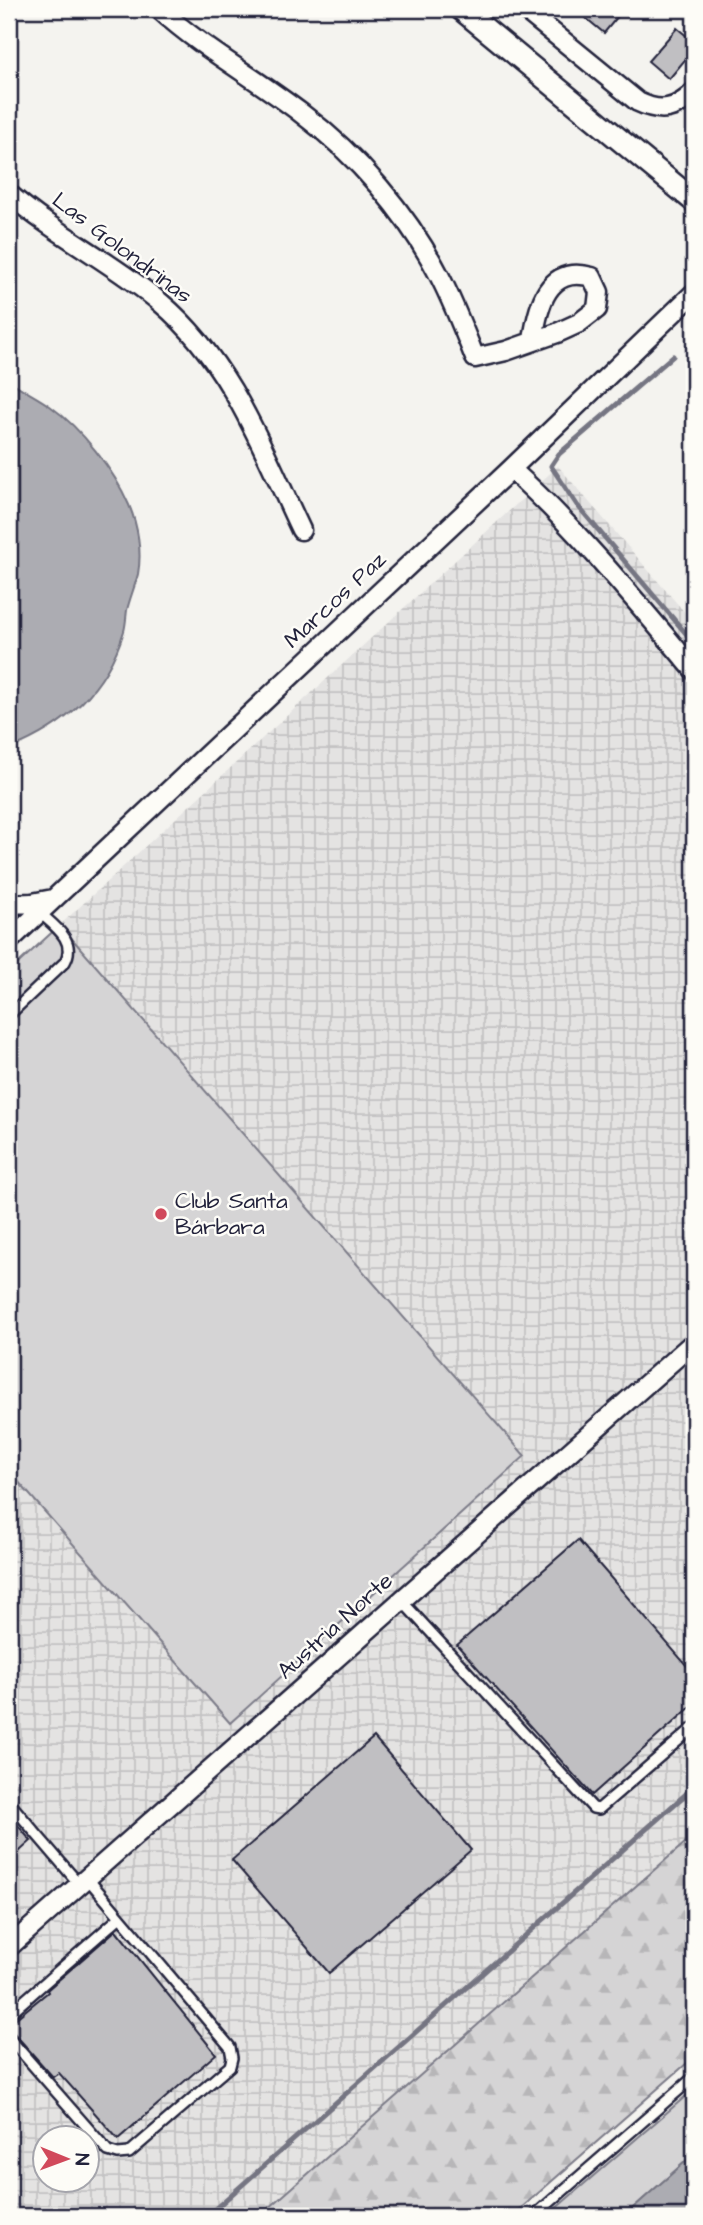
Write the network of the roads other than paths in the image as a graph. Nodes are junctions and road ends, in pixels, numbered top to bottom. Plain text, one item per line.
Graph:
1 (159, 9) edge
2 (461, 9) edge
3 (524, 9) edge
4 (694, 92) edge
5 (9, 194) edge
6 (694, 201) edge
7 (694, 293) edge
8 (533, 340) dead end
9 (511, 469) junction
10 (301, 530) dead end
11 (694, 670) edge
12 (53, 899) junction
13 (9, 904) edge
14 (39, 912) junction
15 (9, 942) edge
16 (9, 1015) edge
17 (694, 1342) edge
18 (401, 1600) junction
19 (694, 1727) edge
20 (9, 1802) edge
21 (84, 1882) junction
22 (120, 1917) junction
23 (9, 1947) edge
24 (9, 2014) edge
25 (9, 2038) edge
26 (694, 2077) edge
27 (534, 2216) edge

1 - 8 street
2 - 6 street
3 - 4 street
5 - 10 street, Las Golondrinas
7 - 9 street, Marcos Paz
9 - 11 street
9 - 12 street, Marcos Paz
12 - 13 street
12 - 14 street, Marcos Paz
14 - 15 street, Marcos Paz
14 - 16 lane
17 - 18 street, Austria Norte
18 - 19 lane
18 - 21 street, Austria Norte
20 - 21 lane
21 - 22 lane
21 - 23 street, Austria Norte
22 - 24 lane
22 - 25 lane
26 - 27 lane

